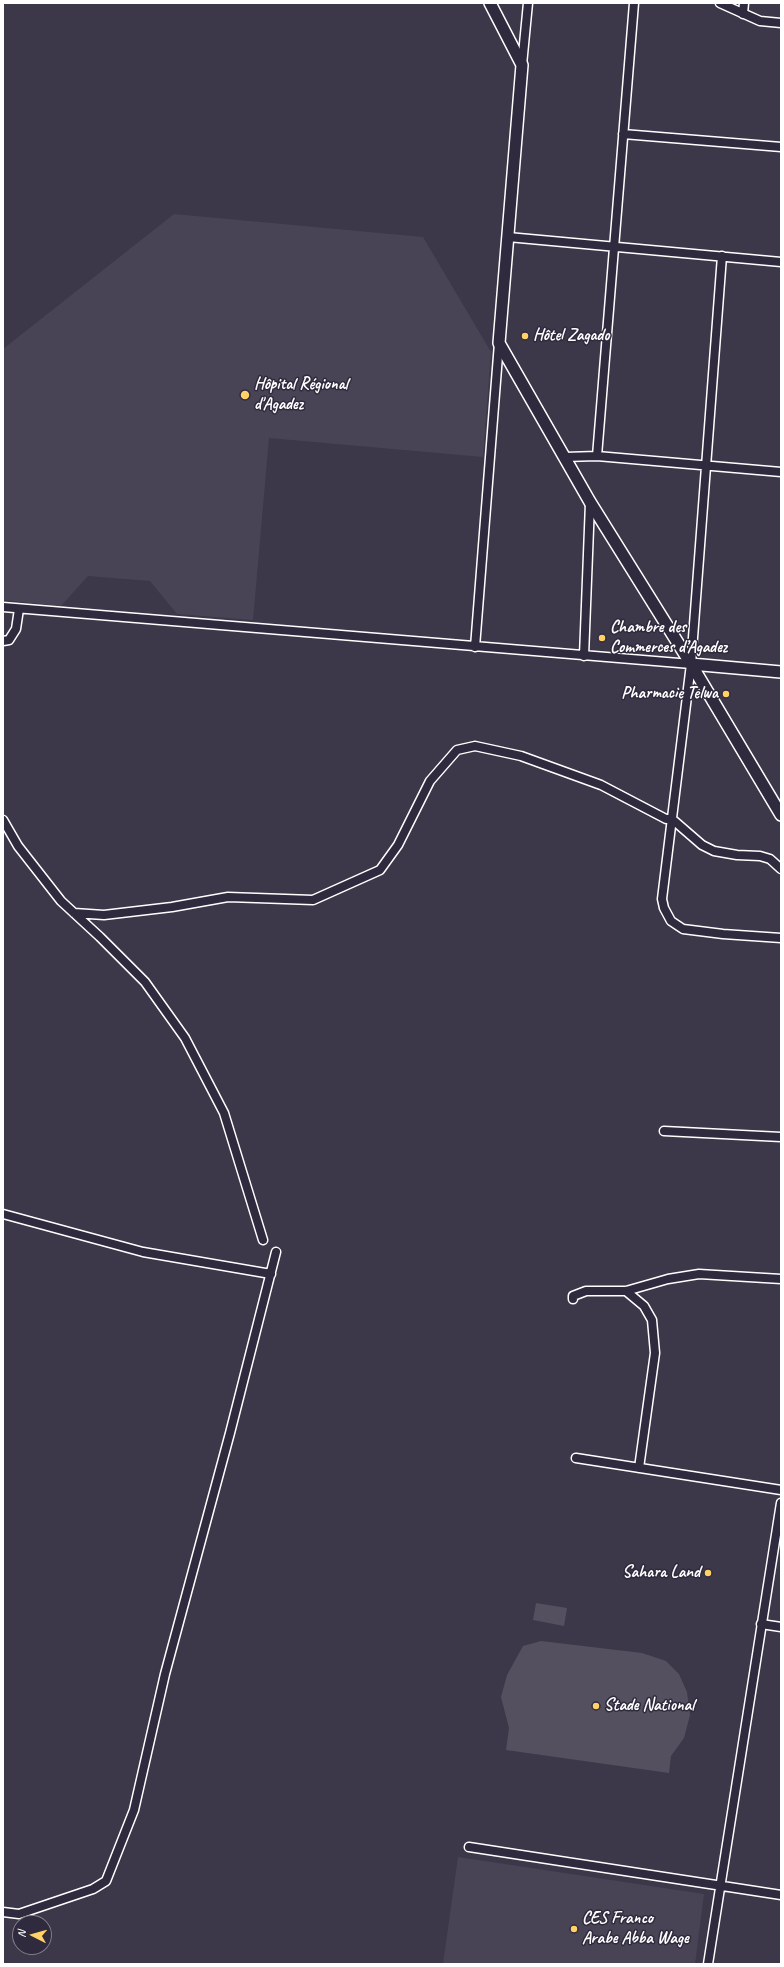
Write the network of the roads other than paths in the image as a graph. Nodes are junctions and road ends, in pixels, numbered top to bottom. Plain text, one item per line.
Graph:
1 (490, 3) edge
2 (528, 3) edge
3 (634, 3) edge
4 (720, 3) edge
5 (744, 3) edge
6 (743, 14) junction
7 (781, 23) edge
8 (522, 65) junction
9 (623, 134) junction
10 (781, 148) edge
11 (508, 237) junction
12 (614, 247) junction
13 (722, 256) junction
14 (781, 262) edge
15 (499, 343) junction
16 (597, 456) junction
17 (565, 457) junction
18 (705, 466) junction
19 (781, 472) edge
20 (590, 502) junction
21 (3, 608) edge
22 (20, 609) junction
23 (3, 642) edge
24 (476, 647) junction
25 (584, 656) junction
26 (691, 664) junction
27 (781, 672) edge
28 (781, 815) edge
29 (672, 819) junction
30 (3, 820) edge
31 (781, 868) edge
32 (74, 913) junction
33 (781, 938) edge
34 (664, 1130) dead end
35 (781, 1137) edge
36 (3, 1214) edge
37 (263, 1240) dead end
38 (276, 1252) dead end
39 (270, 1274) junction
40 (781, 1279) edge
41 (626, 1291) junction
42 (573, 1299) dead end
43 (576, 1458) dead end
44 (639, 1468) junction
45 (781, 1490) edge
46 (781, 1503) edge
47 (761, 1624) junction
48 (781, 1627) edge
49 (469, 1847) dead end
50 (720, 1886) junction
51 (781, 1895) edge
52 (3, 1912) edge
53 (708, 1964) edge

1 - 8 main road
2 - 8 street
3 - 9 street
4 - 6 street
5 - 6 street
6 - 7 street
8 - 11 main road
9 - 10 street
9 - 12 street
11 - 12 street
11 - 15 main road
12 - 13 street
12 - 16 street
13 - 14 street
13 - 18 street
15 - 17 main road
15 - 24 street
16 - 17 street
16 - 18 street
17 - 20 main road
18 - 19 street
18 - 26 street
20 - 25 street
20 - 26 main road
21 - 22 street
22 - 23 street
22 - 24 street
24 - 25 street
25 - 26 street
26 - 27 main road
26 - 28 main road
26 - 29 street
29 - 31 street
29 - 32 street
29 - 33 street
30 - 32 street
32 - 37 street
34 - 35 street
36 - 39 street
38 - 39 street
39 - 52 street
40 - 41 street
41 - 42 street
41 - 44 street
43 - 44 street
44 - 45 street
46 - 47 street
47 - 48 street
47 - 50 street
49 - 50 street
50 - 51 street
50 - 53 street

